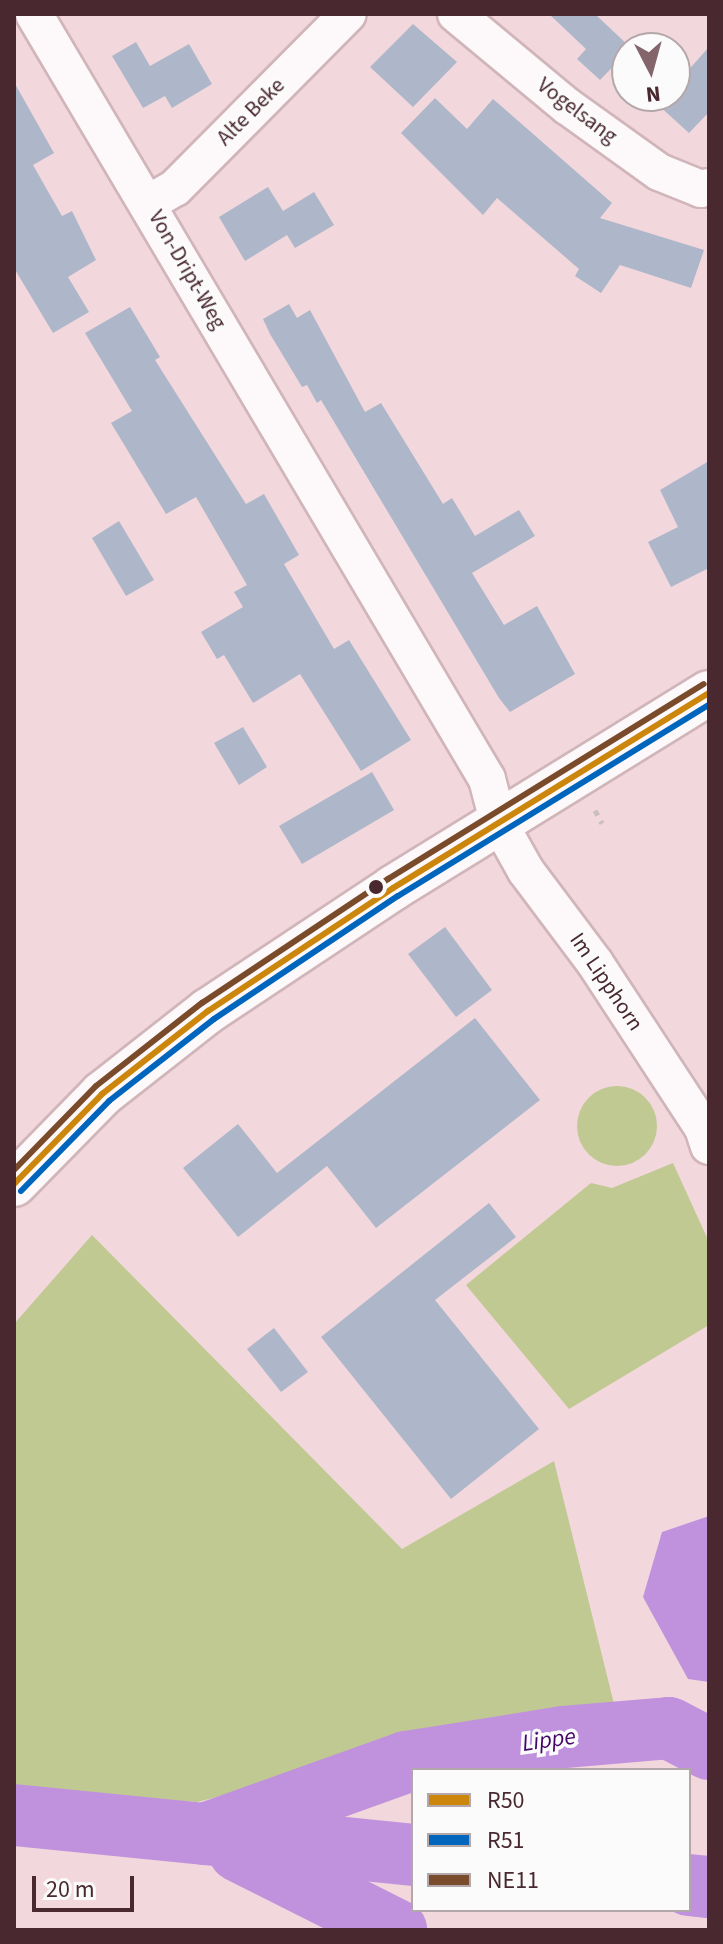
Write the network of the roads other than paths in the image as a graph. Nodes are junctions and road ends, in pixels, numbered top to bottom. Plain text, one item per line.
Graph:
1 (34, 14) edge
2 (348, 14) edge
3 (456, 14) edge
4 (709, 187) edge
5 (147, 204) junction
6 (709, 693) edge
7 (498, 821) junction
8 (709, 1146) edge
9 (14, 1184) edge

1 - 5 street, Von-Dript-Weg
2 - 5 street, Alte Beke
3 - 4 street, Vogelsang
5 - 7 street, Von-Dript-Weg
6 - 7 street
7 - 8 street, Im Lipphorn
7 - 9 street

